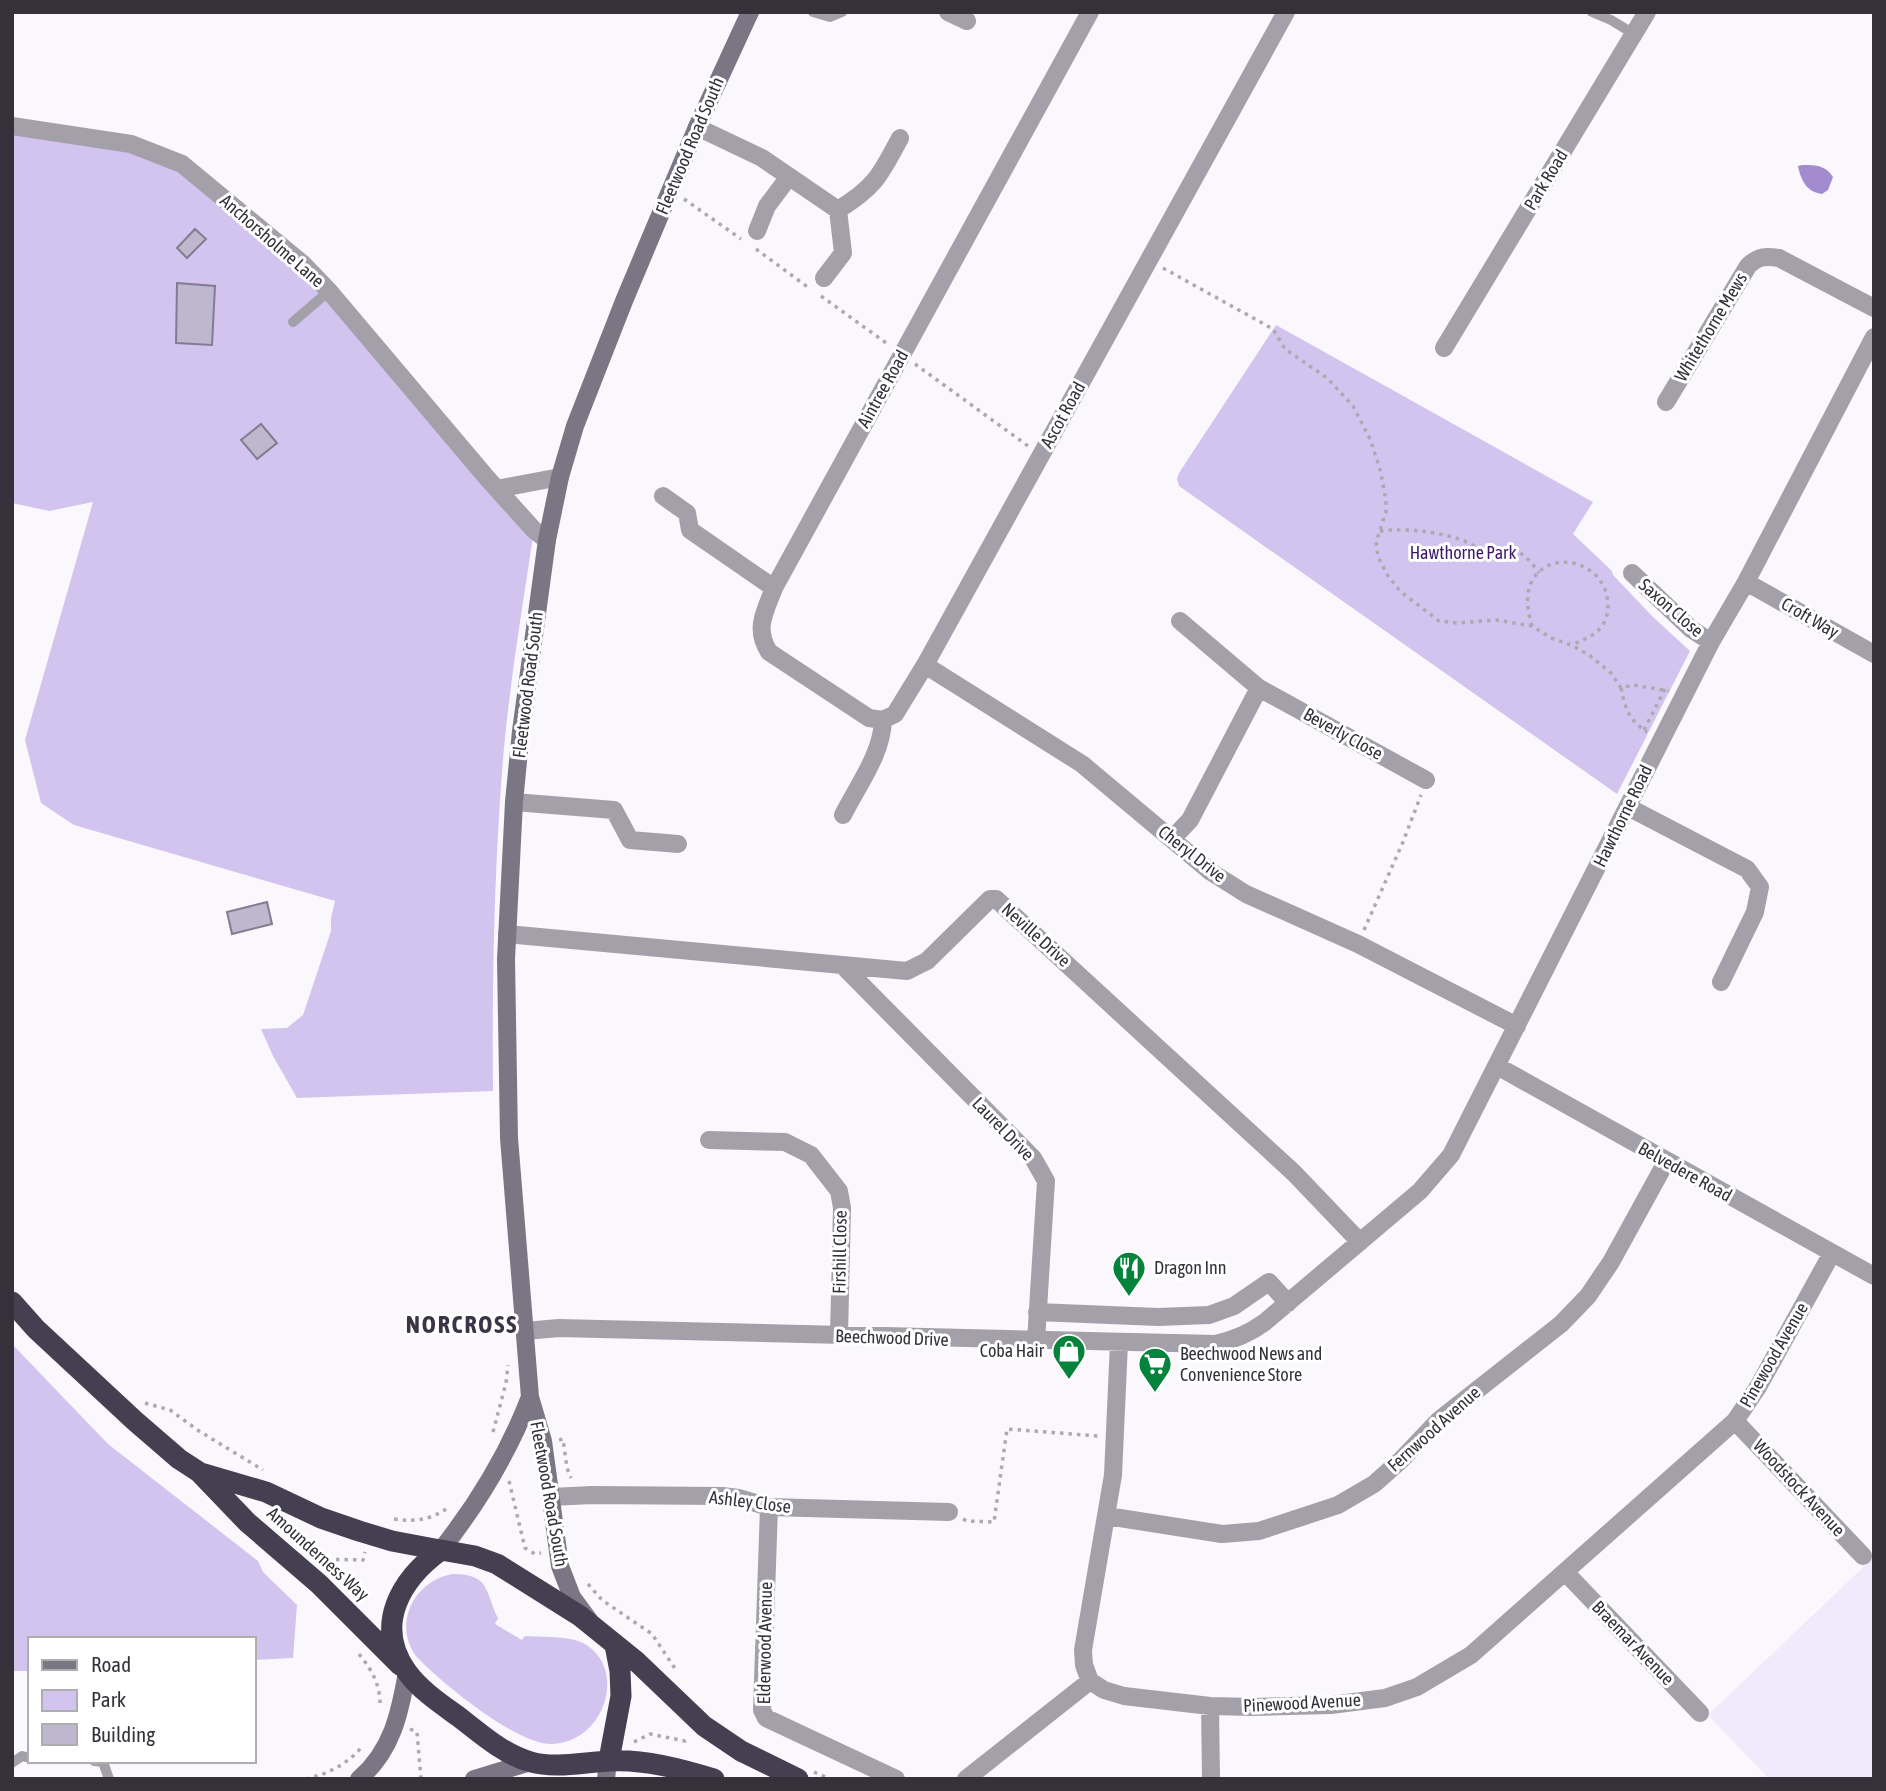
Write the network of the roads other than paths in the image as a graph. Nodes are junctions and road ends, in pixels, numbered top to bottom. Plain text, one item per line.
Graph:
1 (750, 12) edge
2 (813, 12) edge
3 (842, 12) edge
4 (948, 12) edge
5 (1090, 12) edge
6 (1286, 12) edge
7 (1592, 12) edge
8 (1647, 12) edge
9 (967, 21) dead end
10 (1634, 34) junction
11 (12, 126) edge
12 (697, 127) junction
13 (900, 138) dead end
14 (788, 178) junction
15 (838, 211) junction
16 (757, 231) dead end
17 (824, 278) dead end
18 (329, 292) junction
19 (1874, 308) edge
20 (293, 322) dead end
21 (1874, 337) edge
22 (1444, 348) dead end
23 (1666, 402) dead end
24 (560, 477) junction
25 (497, 489) junction
26 (663, 496) dead end
27 (547, 540) junction
28 (1632, 573) dead end
29 (1746, 582) junction
30 (774, 588) junction
31 (1180, 621) dead end
32 (1711, 642) junction
33 (1874, 654) edge
34 (925, 665) junction
35 (1259, 688) junction
36 (883, 720) junction
37 (1426, 780) road end
38 (514, 802) junction
39 (1628, 807) junction
40 (843, 814) dead end
41 (1172, 839) junction
42 (678, 844) dead end
43 (507, 934) junction
44 (843, 966) junction
45 (1721, 982) dead end
46 (1517, 1026) junction
47 (1497, 1066) junction
48 (709, 1140) dead end
49 (1666, 1162) junction
50 (1360, 1242) junction
51 (1832, 1253) junction
52 (1334, 1264) joint
53 (1874, 1276) edge
54 (12, 1302) edge
55 (1288, 1303) junction
56 (1037, 1312) junction
57 (525, 1331) junction
58 (839, 1336) junction
59 (1036, 1342) junction
60 (1119, 1343) junction
61 (530, 1397) junction
62 (1735, 1420) junction
63 (199, 1472) junction
64 (551, 1497) junction
65 (769, 1507) junction
66 (949, 1512) road end
67 (1107, 1516) junction
68 (440, 1550) junction
69 (1863, 1556) dead end
70 (1566, 1573) junction
71 (593, 1625) junction
72 (615, 1645) junction
73 (407, 1672) junction
74 (1090, 1681) junction
75 (1210, 1706) junction
76 (1700, 1713) dead end
77 (28, 1758) edge
78 (532, 1762) junction
79 (12, 1763) edge
80 (608, 1767) edge
81 (359, 1779) edge
82 (474, 1779) edge
83 (550, 1779) edge
84 (714, 1779) edge
85 (798, 1779) edge
86 (896, 1779) edge
87 (966, 1779) edge
88 (1211, 1779) edge

1 - 12 main road, Fleetwood Road South
2 - 3 lane
4 - 9 street
5 - 30 street, Aintree Road
6 - 34 street, Ascot Road
7 - 10 lane
8 - 10 street, Park Road
10 - 22 street, Park Road
11 - 18 street, Anchorsholme Lane
12 - 14 street
12 - 24 main road, Fleetwood Road South
13 - 15 street
14 - 15 street
14 - 16 street
15 - 17 street
18 - 20 lane
18 - 25 street, Anchorsholme Lane
19 - 23 street, Whitethorne Mews
21 - 29 street, Hawthorne Road
24 - 25 street
24 - 27 main road, Fleetwood Road South
25 - 27 street, Anchorsholme Lane
26 - 30 street
27 - 38 main road, Fleetwood Road South
28 - 32 street, Saxon Close
29 - 32 street, Hawthorne Road
29 - 33 street, Croft Way
30 - 36 street, Aintree Road
31 - 35 street, Beverly Close
32 - 39 street, Hawthorne Road
34 - 36 street, Ascot Road
34 - 41 street, Cheryl Drive
35 - 37 street, Beverly Close
35 - 41 street
36 - 40 street, Ascot Road
38 - 42 street
38 - 43 main road, Fleetwood Road South
39 - 45 street
39 - 46 street, Hawthorne Road
41 - 46 street, Cheryl Drive
43 - 44 street, Neville Drive
43 - 57 main road, Fleetwood Road South
44 - 50 street, Neville Drive
44 - 56 street, Laurel Drive
46 - 47 street, Hawthorne Road
47 - 49 street, Belvedere Road
47 - 50 street, Hawthorne Road
48 - 58 street, Firshill Close
49 - 51 street, Belvedere Road
49 - 67 street, Fernwood Avenue
50 - 52 street, Hawthorne Road
51 - 53 street, Belvedere Road
51 - 62 street, Pinewood Avenue
52 - 55 street, Beechwood Drive
54 - 63 highway, Amounderness Way
55 - 56 street
55 - 60 street, Beechwood Drive
56 - 59 street, Laurel Drive
57 - 58 street, Beechwood Drive
57 - 61 main road, Fleetwood Road South
58 - 59 street, Beechwood Drive
59 - 60 street, Beechwood Drive
60 - 67 street
61 - 64 main road, Fleetwood Road South
61 - 68 main road, Fleetwood Road South
62 - 69 street, Woodstock Avenue
62 - 70 street, Pinewood Avenue
63 - 68 highway, Amounderness Way
63 - 73 highway, Amounderness Way
64 - 65 street, Ashley Close
64 - 71 main road, Fleetwood Road South
65 - 66 street, Ashley Close
65 - 86 street, Elderwood Avenue
67 - 74 street
68 - 71 highway
68 - 73 highway
70 - 75 street, Pinewood Avenue
70 - 76 street, Braemar Avenue
71 - 72 highway
72 - 80 highway
72 - 85 highway
73 - 78 highway
73 - 81 main road
74 - 75 street, Pinewood Avenue
74 - 87 street
75 - 88 street
77 - 79 lane
78 - 80 highway
78 - 82 main road
78 - 83 main road
80 - 84 highway

